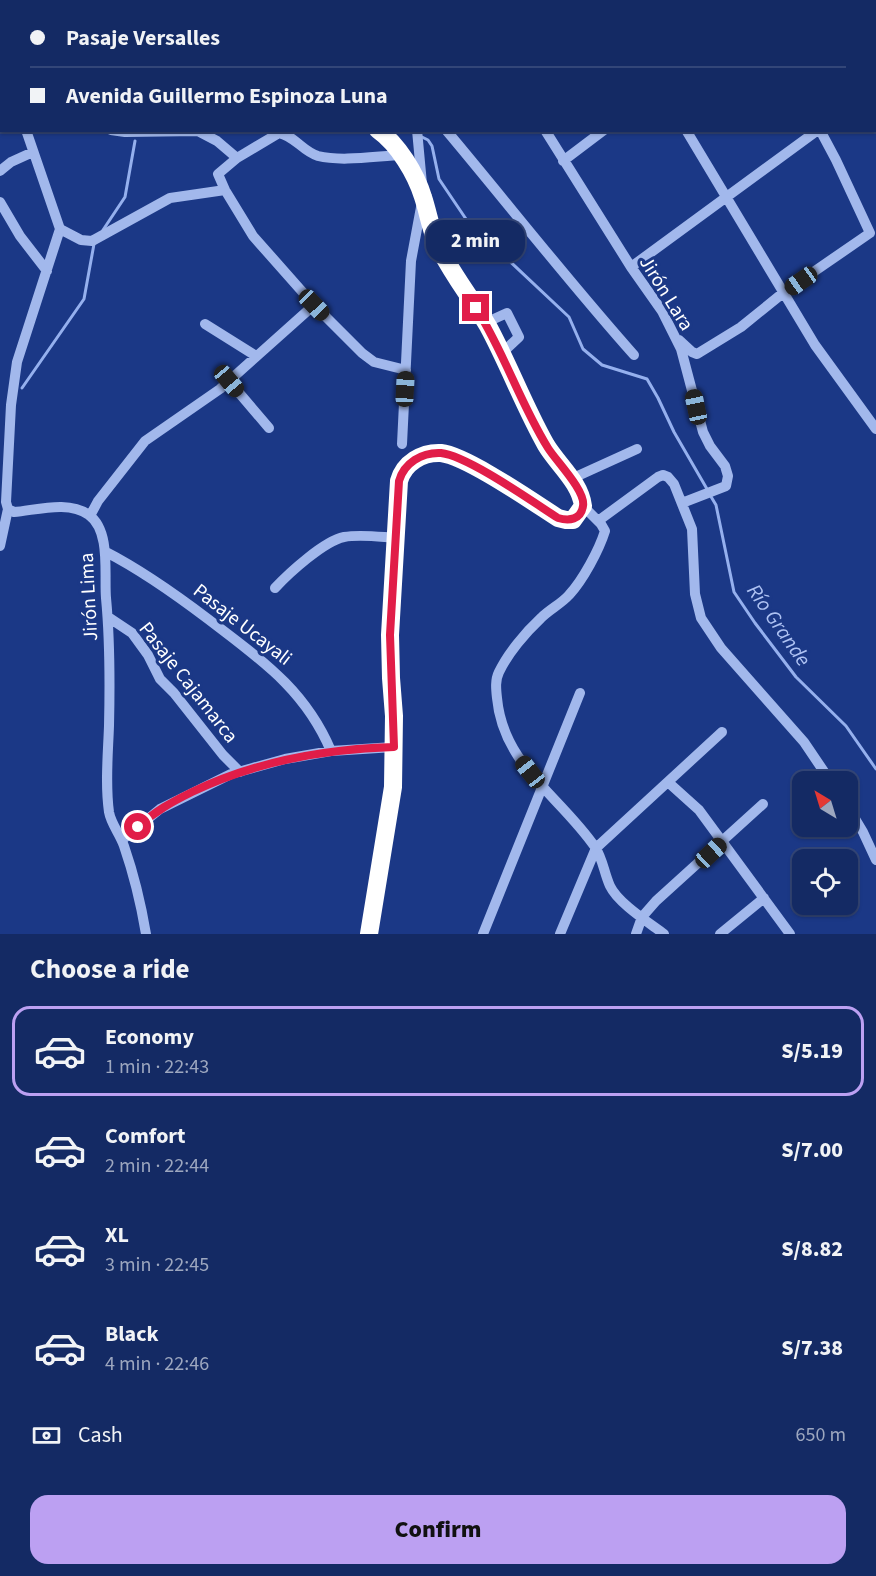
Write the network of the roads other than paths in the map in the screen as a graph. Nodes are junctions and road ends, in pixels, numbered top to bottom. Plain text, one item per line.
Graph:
1 (30, 132) edge
2 (200, 132) edge
3 (381, 132) edge
4 (417, 132) edge
5 (448, 132) edge
6 (546, 132) edge
7 (601, 132) edge
8 (687, 132) edge
9 (816, 132) edge
10 (820, 132) edge
11 (33, 152) junction
12 (402, 155) junction
13 (237, 158) junction
14 (563, 161) junction
15 (0, 171) edge
16 (225, 190) junction
17 (423, 196) junction
18 (725, 196) junction
19 (0, 202) edge
20 (60, 229) junction
21 (873, 233) edge
22 (631, 267) junction
23 (47, 271) junction
24 (783, 293) junction
25 (314, 305) junction
26 (205, 324) dead end
27 (675, 336) junction
28 (633, 355) dead end
29 (256, 356) junction
30 (406, 370) junction
31 (229, 381) junction
32 (269, 428) dead end
33 (876, 429) edge
34 (402, 444) dead end
35 (637, 449) dead end
36 (571, 480) junction
37 (686, 502) junction
38 (583, 506) junction
39 (8, 509) junction
40 (90, 516) junction
41 (598, 520) junction
42 (397, 538) junction
43 (0, 546) edge
44 (106, 552) junction
45 (275, 588) dead end
46 (108, 618) junction
47 (580, 693) dead end
48 (722, 732) dead end
49 (394, 747) junction
50 (332, 751) junction
51 (824, 771) edge
52 (240, 772) junction
53 (669, 783) junction
54 (541, 787) junction
55 (763, 804) dead end
56 (858, 824) edge
57 (122, 840) junction
58 (722, 843) junction
59 (596, 848) junction
60 (876, 860) edge
61 (765, 898) junction
62 (642, 917) junction
63 (146, 934) edge
64 (369, 934) edge
65 (483, 934) edge
66 (560, 934) edge
67 (636, 934) edge
68 (664, 934) edge
69 (720, 934) edge
70 (790, 934) edge

1 - 11 street
2 - 13 street
3 - 12 highway
4 - 17 street
5 - 28 street
6 - 14 street, Jirón Lara
7 - 14 street
8 - 18 street
9 - 18 street
10 - 21 street
11 - 15 street
11 - 20 street
12 - 13 street
12 - 17 highway
13 - 16 street
14 - 22 street, Jirón Lara
16 - 20 street
16 - 25 street
17 - 30 street
17 - 36 highway
18 - 22 street
18 - 24 street
19 - 23 street
20 - 23 street
21 - 24 street
22 - 27 street, Jirón Lara
23 - 39 street
24 - 27 street
24 - 33 street
25 - 29 street
25 - 30 street
26 - 29 street
27 - 37 street, Jirón Lara
29 - 31 street
30 - 34 street
31 - 32 street
31 - 40 street
35 - 36 street
36 - 38 highway
37 - 41 street
37 - 51 street
38 - 41 street
38 - 42 highway
39 - 40 street
39 - 43 street
40 - 44 street, Jirón Lima
41 - 54 street
42 - 45 street
42 - 49 highway
44 - 46 street, Jirón Lima
44 - 50 street, Pasaje Ucayali
46 - 52 street, Pasaje Cajamarca
46 - 57 street, Jirón Lima
47 - 54 street
48 - 53 street
49 - 50 street
49 - 64 highway
50 - 52 street
52 - 57 street
53 - 58 street
53 - 59 street
54 - 59 street
54 - 65 street
55 - 58 street
56 - 60 street
57 - 63 street, Jirón Lima
58 - 61 street
58 - 62 street
59 - 62 street
59 - 66 street
61 - 69 street
61 - 70 street
62 - 67 street
62 - 68 street

